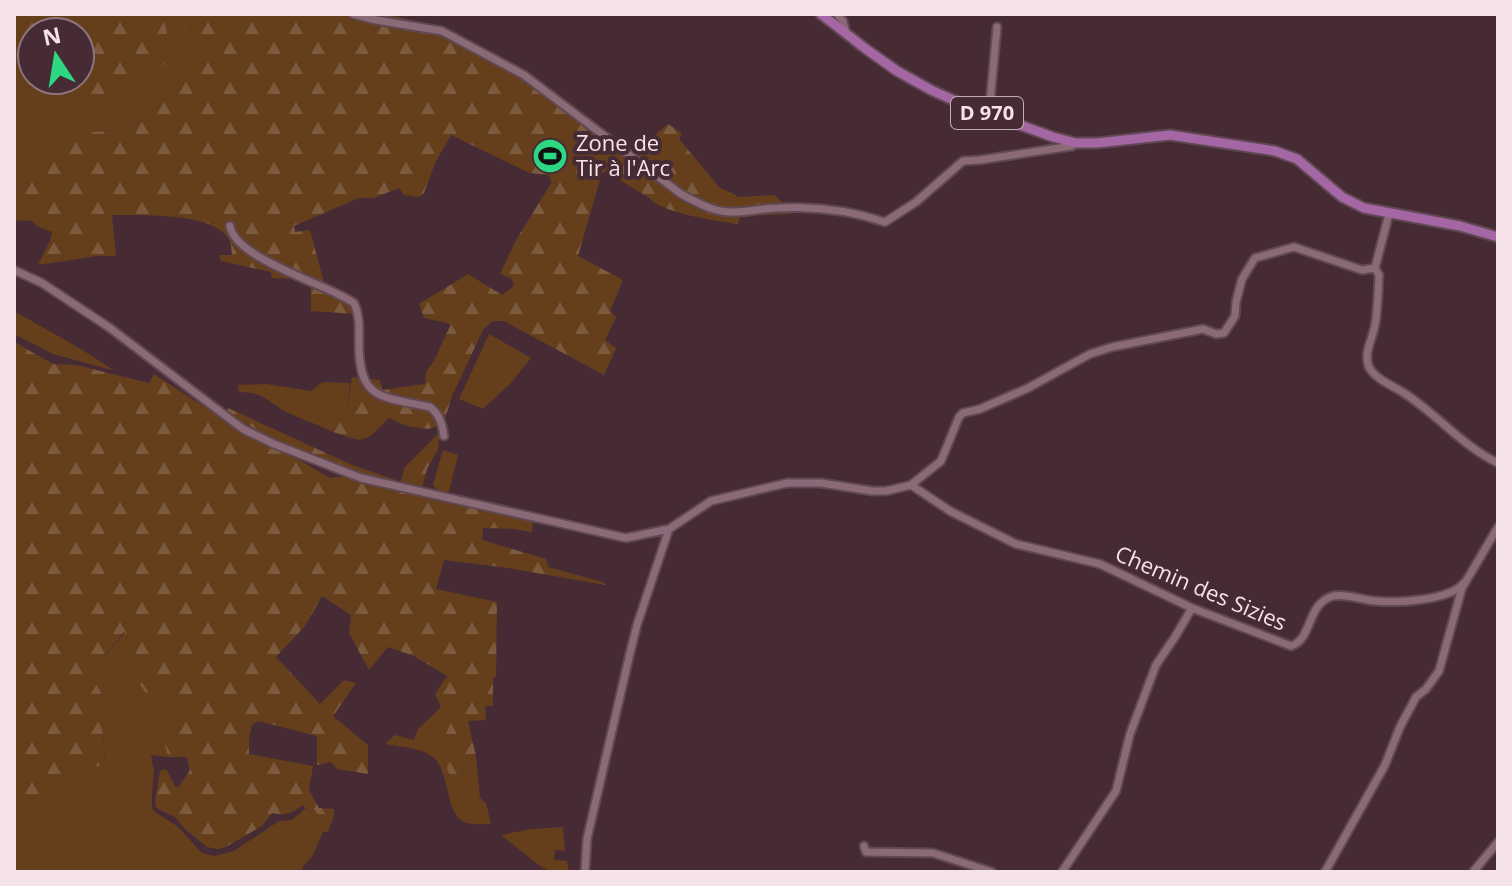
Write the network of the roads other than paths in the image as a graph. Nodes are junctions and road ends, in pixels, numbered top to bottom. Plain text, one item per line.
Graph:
1 (353, 14) edge
2 (821, 14) edge
3 (837, 14) edge
4 (997, 27) dead end
5 (846, 33) junction
6 (989, 113) junction
7 (1076, 143) junction
8 (1389, 214) junction
9 (230, 226) dead end
10 (1498, 237) edge
11 (1375, 268) junction
12 (14, 270) edge
13 (444, 436) dead end
14 (1498, 463) edge
15 (911, 485) junction
16 (1498, 527) edge
17 (669, 529) junction
18 (1458, 592) junction
19 (1192, 608) junction
20 (1498, 842) edge
21 (864, 846) dead end
22 (585, 872) edge
23 (992, 872) edge
24 (1062, 872) edge
25 (1325, 872) edge
26 (1473, 872) edge

1 - 7 street
2 - 5 main road, D 970
3 - 5 street
4 - 6 street
5 - 6 main road, D 970
6 - 7 main road, D 970
7 - 8 main road, D 970
8 - 10 main road, D 970
8 - 11 street
9 - 13 street
11 - 14 street
11 - 15 street
12 - 17 street
15 - 17 street
15 - 19 street, Chemin des Sizies
16 - 18 street
17 - 22 street
18 - 19 street, Chemin des Sizies
18 - 25 street
19 - 24 street
20 - 26 street
21 - 23 street

